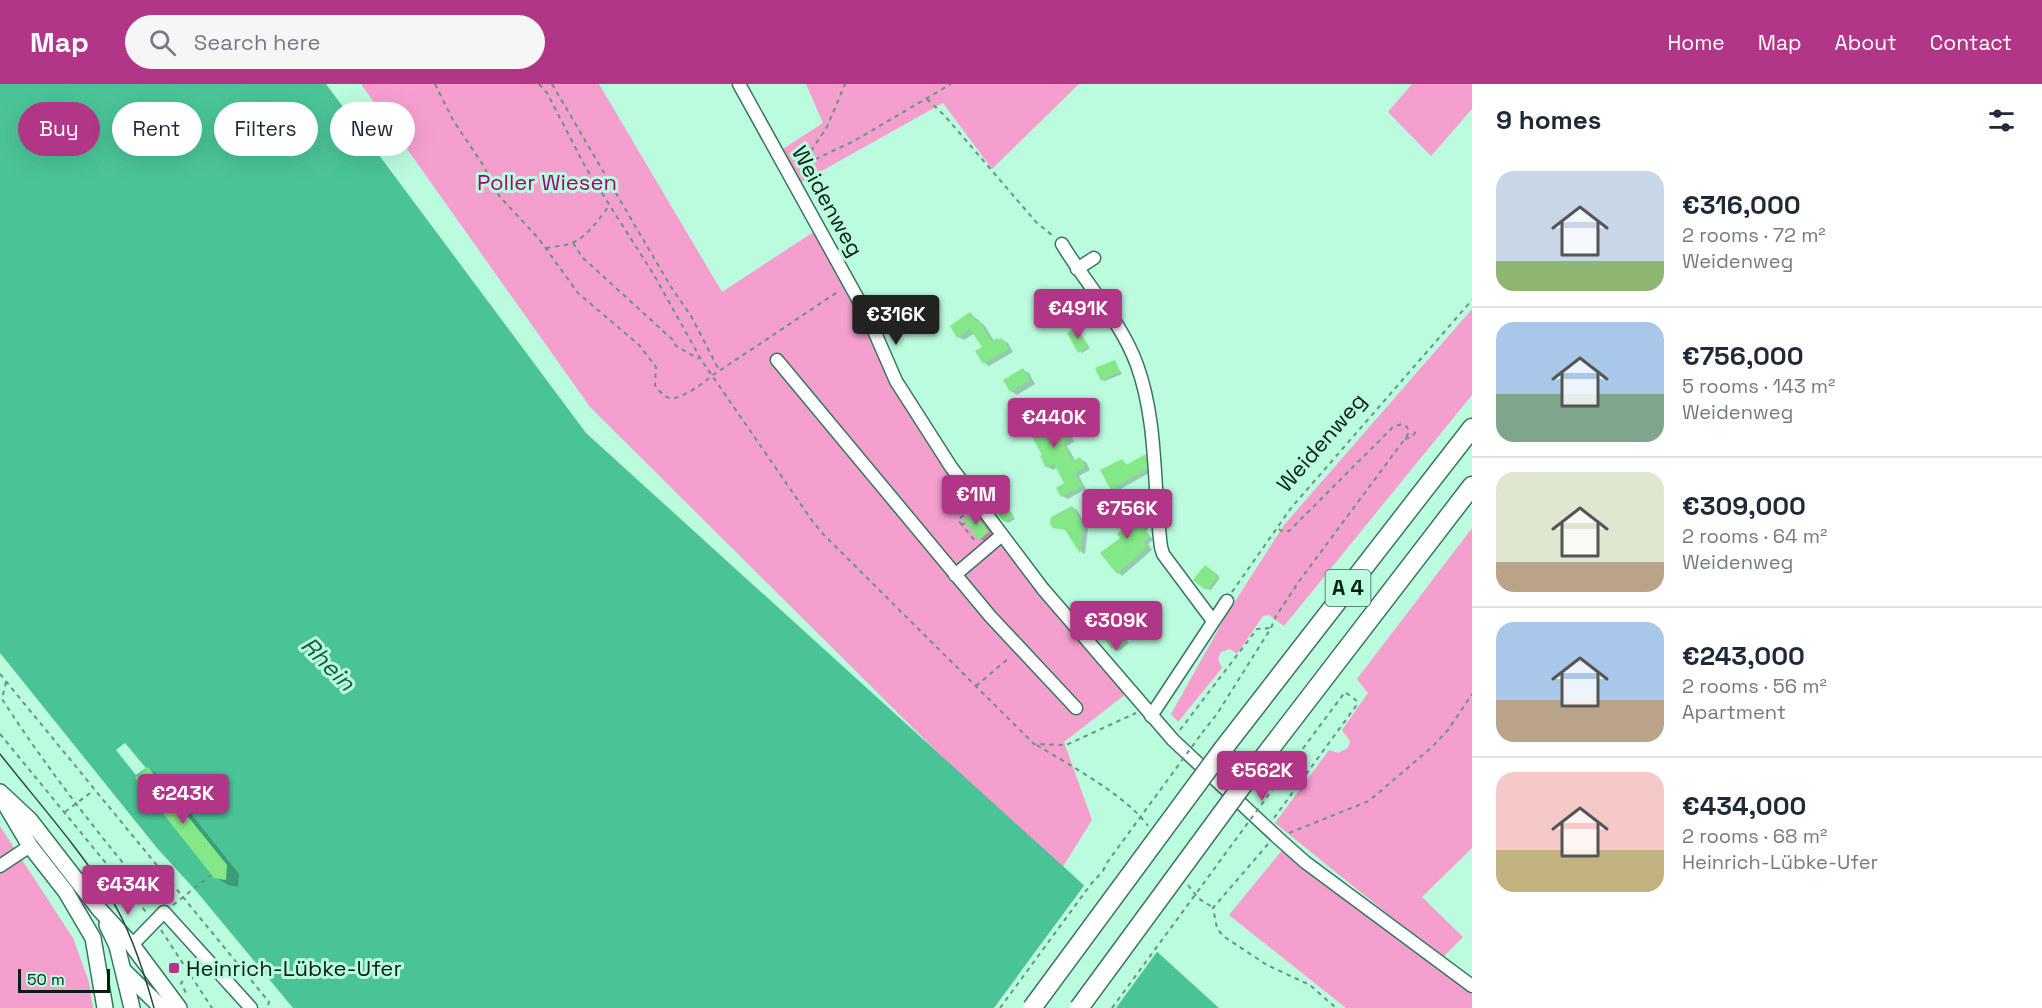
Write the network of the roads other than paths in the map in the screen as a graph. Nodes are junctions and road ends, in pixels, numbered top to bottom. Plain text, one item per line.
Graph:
1 (739, 84) edge
2 (1062, 244) road end
3 (1094, 258) dead end
4 (1077, 269) junction
5 (777, 360) dead end
6 (1472, 428) edge
7 (1472, 486) edge
8 (1002, 535) junction
9 (955, 575) junction
10 (1227, 600) road end
11 (1213, 621) junction
12 (1076, 708) dead end
13 (1148, 712) junction
14 (0, 793) edge
15 (30, 846) junction
16 (0, 866) edge
17 (99, 909) junction
18 (93, 938) junction
19 (132, 945) junction
20 (123, 969) junction
21 (1472, 986) edge
22 (105, 1008) edge
23 (132, 1008) edge
24 (162, 1008) edge
25 (178, 1008) edge
26 (251, 1008) edge
27 (1032, 1008) edge
28 (1079, 1008) edge

1 - 8 street, Weidenweg
2 - 4 street
3 - 4 street
4 - 11 street
5 - 9 street
6 - 27 highway, A 4, bridge
7 - 28 highway, A 4, bridge
8 - 9 street
8 - 13 street, Weidenweg
9 - 12 street
10 - 11 street
11 - 13 street
13 - 21 street, Weidenweg
14 - 15 main road
14 - 17 main road
15 - 16 street
15 - 18 main road
17 - 19 main road
17 - 20 main road
18 - 20 main road
18 - 22 main road
19 - 25 main road
19 - 26 street
20 - 23 main road
20 - 24 main road

